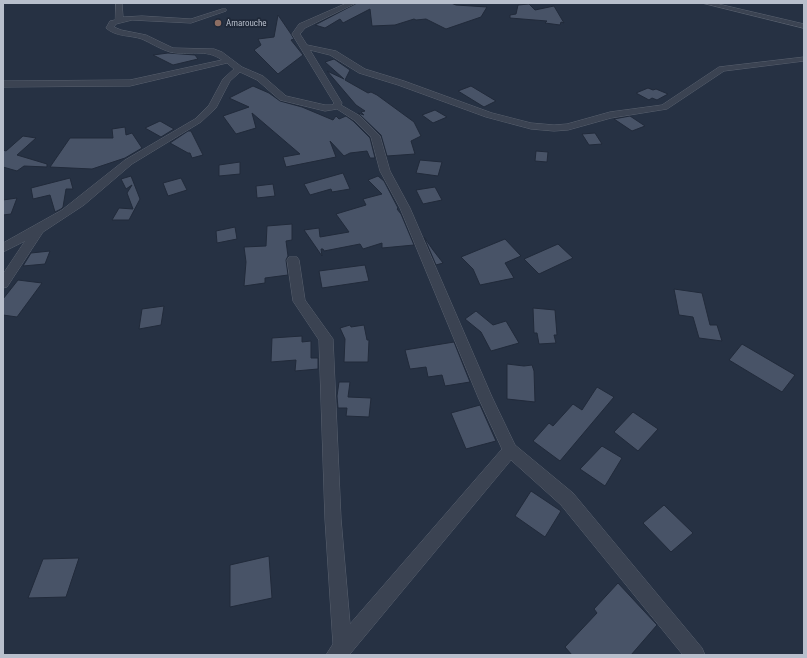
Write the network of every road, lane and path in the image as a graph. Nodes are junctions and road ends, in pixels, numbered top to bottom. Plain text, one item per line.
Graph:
1 (119, 3) edge
2 (353, 3) edge
3 (705, 3) edge
4 (224, 10) dead end
5 (119, 20) junction
6 (804, 26) edge
7 (302, 46) junction
8 (804, 59) edge
9 (227, 61) junction
10 (239, 69) junction
11 (3, 84) edge
12 (336, 105) junction
13 (38, 230) junction
14 (3, 248) edge
15 (293, 260) dead end
16 (3, 284) edge
17 (510, 450) junction
18 (339, 651) edge
19 (695, 655) edge

1 - 5 street
2 - 7 street
3 - 6 street
4 - 5 street
5 - 9 street
7 - 8 street
7 - 12 street
9 - 10 street
9 - 11 street
10 - 12 street
10 - 13 street
12 - 17 street
13 - 14 street
13 - 16 street
15 - 18 street
17 - 18 street
17 - 19 street

